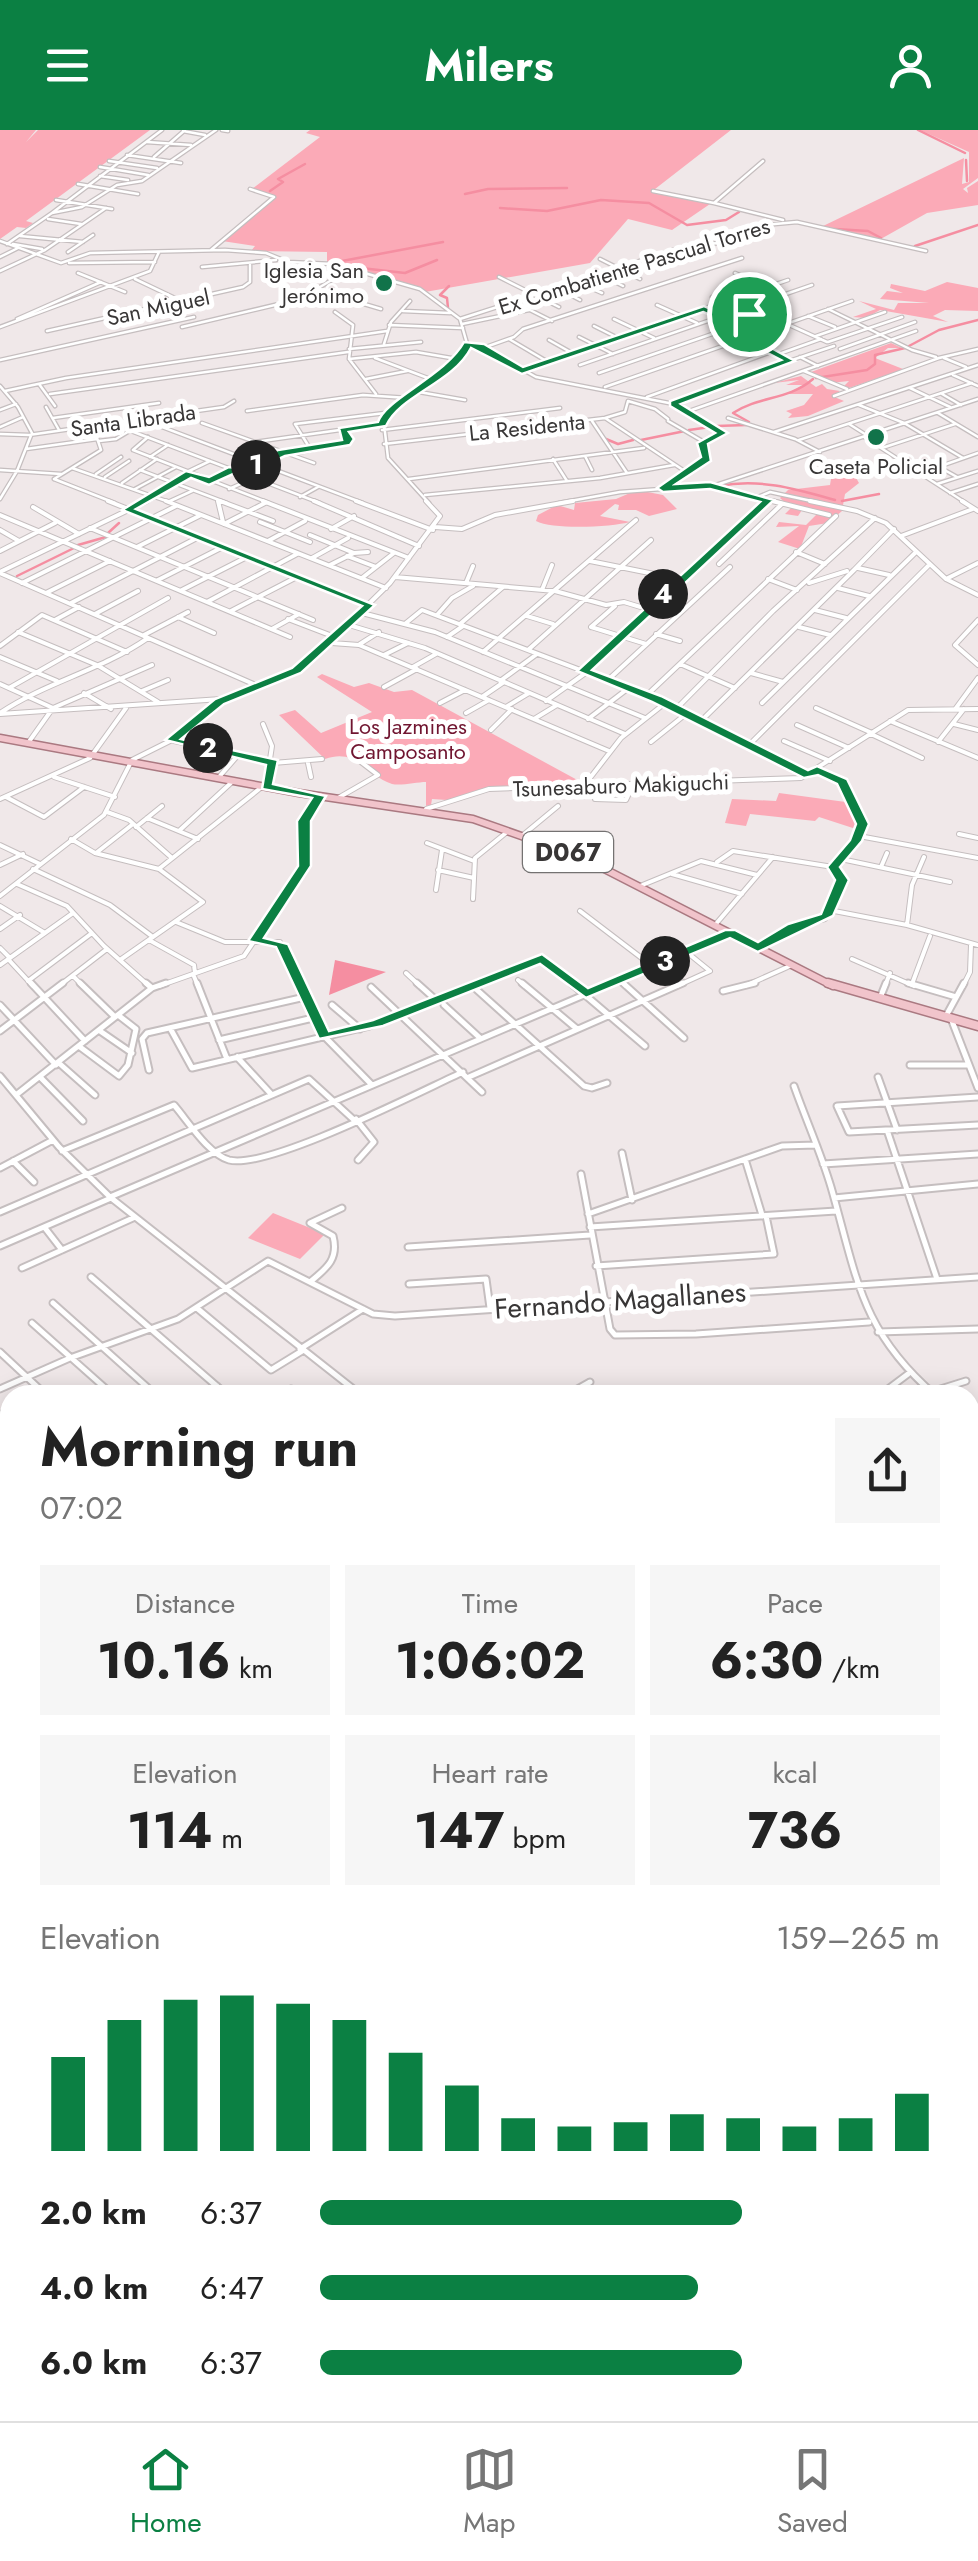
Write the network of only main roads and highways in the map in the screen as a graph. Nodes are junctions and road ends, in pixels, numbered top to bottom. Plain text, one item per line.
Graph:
1 (0, 738) edge
2 (978, 1026) edge

1 - 2 main road, D067

